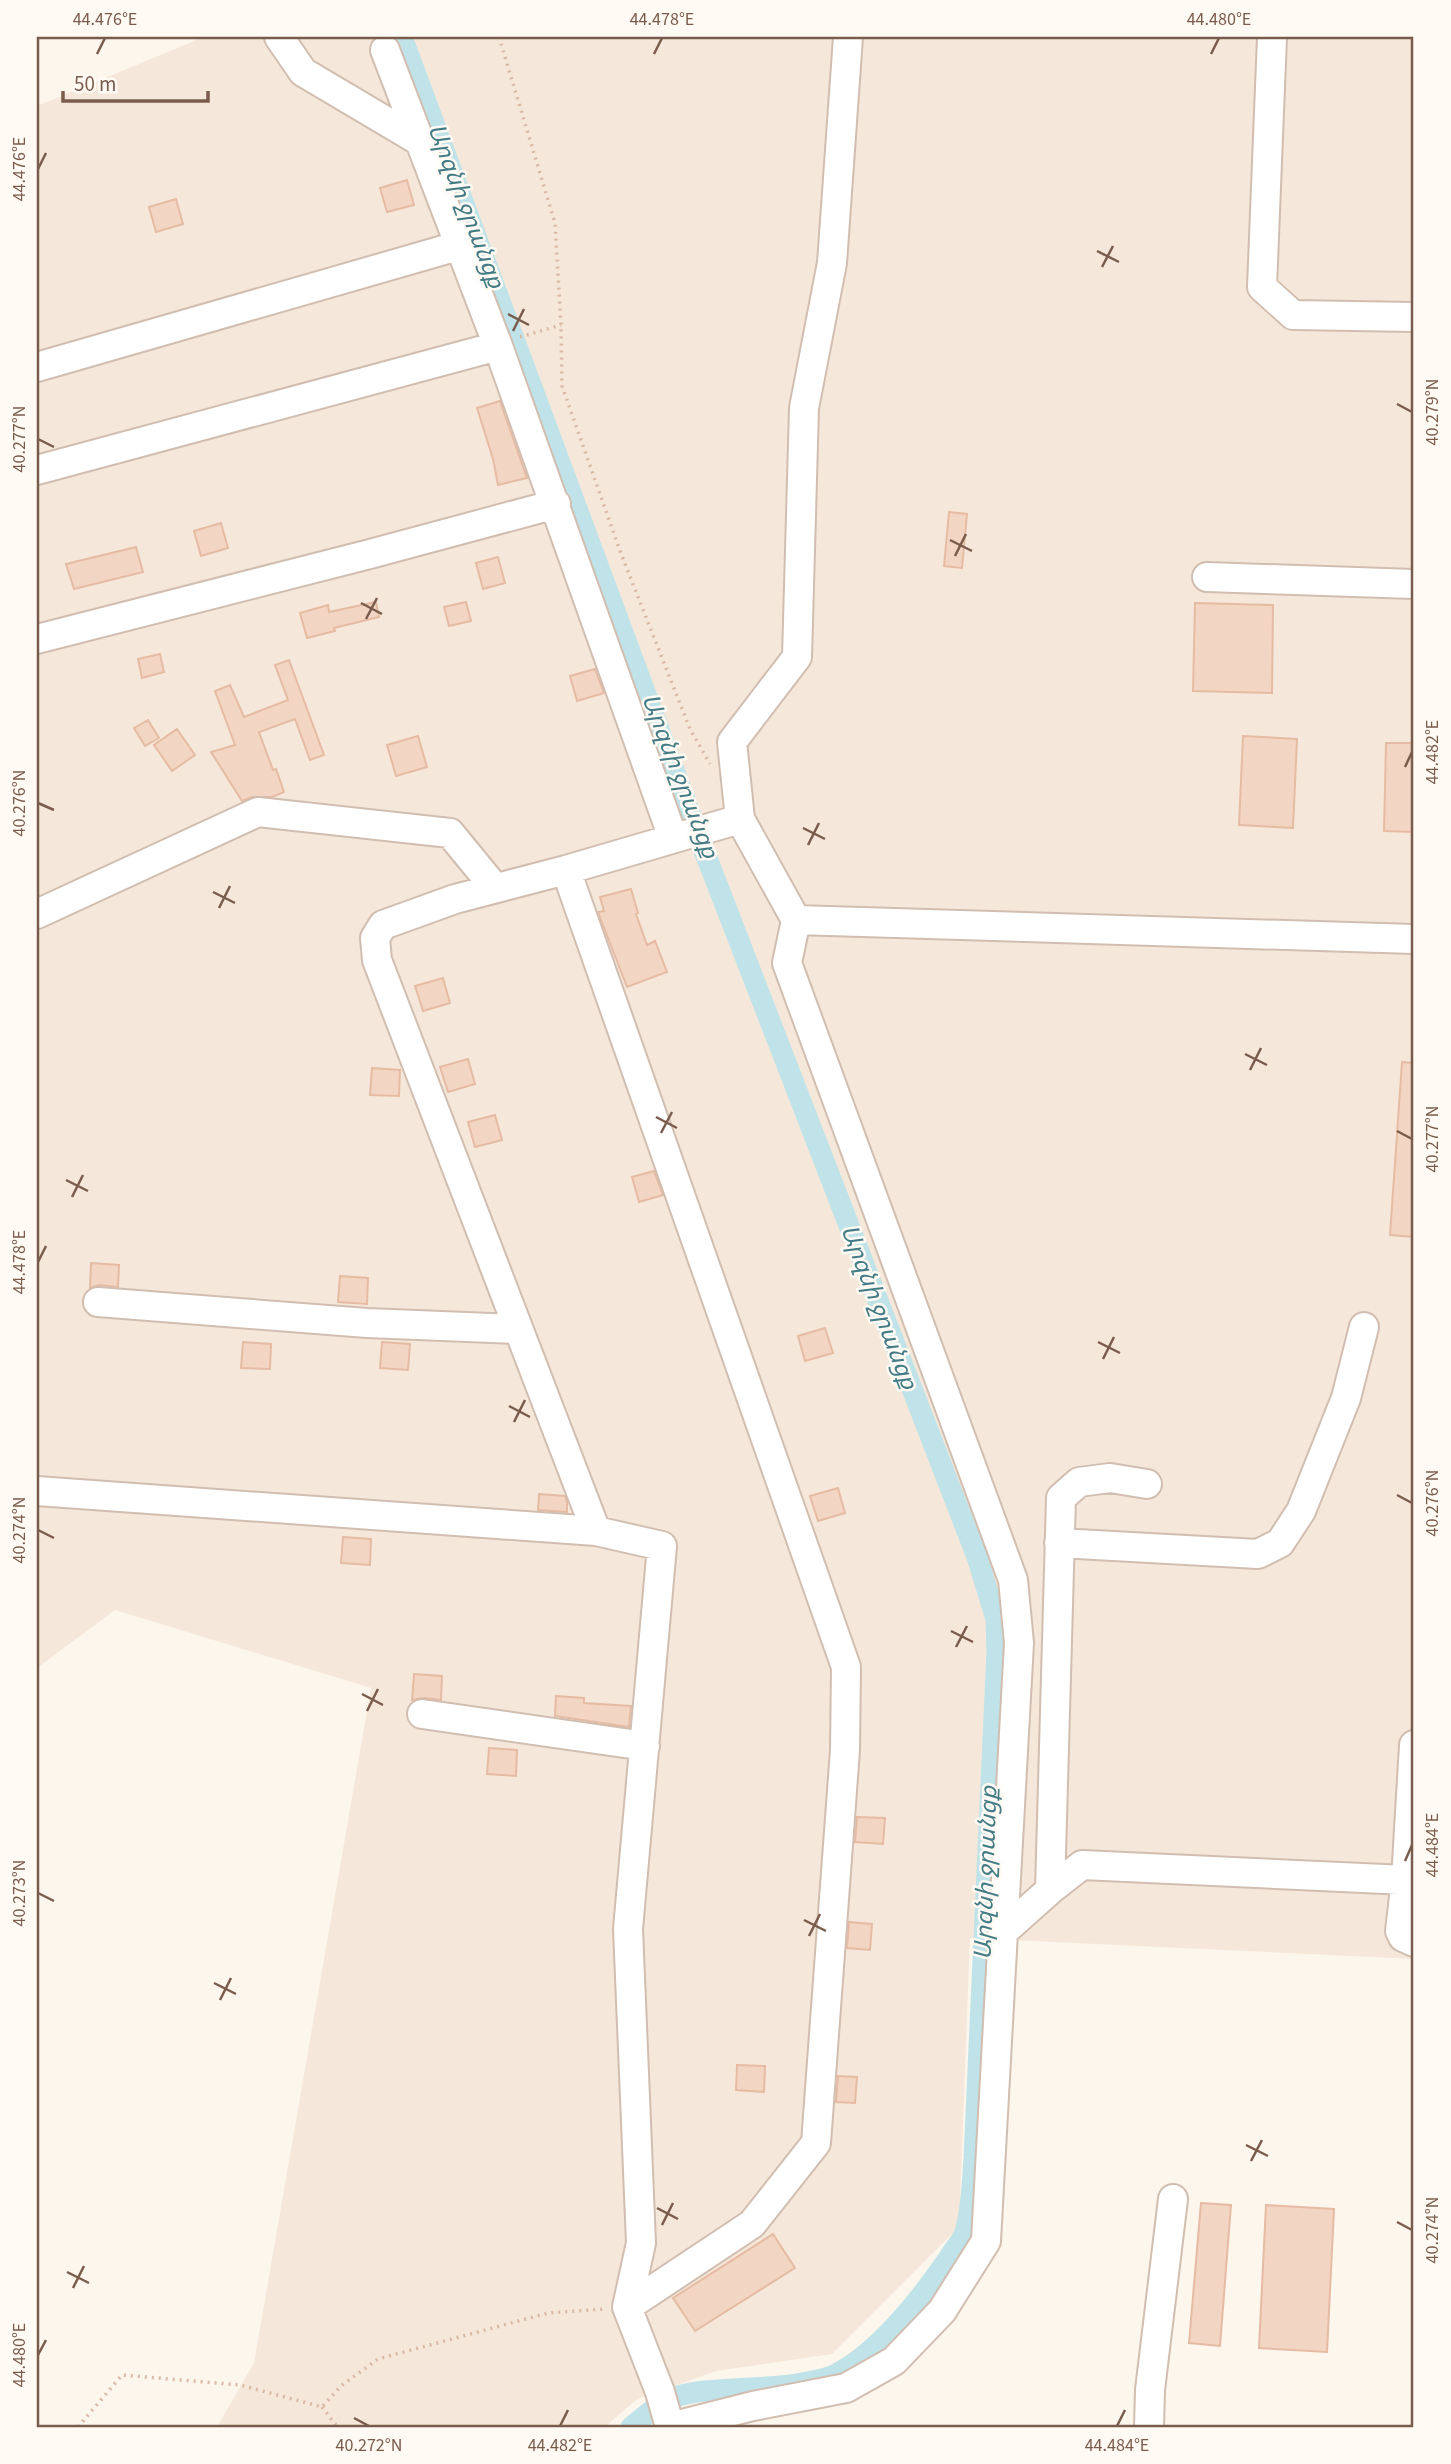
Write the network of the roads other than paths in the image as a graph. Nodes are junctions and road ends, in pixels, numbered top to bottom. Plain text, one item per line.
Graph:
1 (279, 37) edge
2 (848, 37) edge
3 (1272, 37) edge
4 (385, 50) dead end
5 (421, 142) junction
6 (461, 245) junction
7 (1414, 317) edge
8 (498, 346) junction
9 (37, 367) edge
10 (37, 470) edge
11 (556, 504) junction
12 (1207, 577) dead end
13 (1414, 584) edge
14 (37, 639) edge
15 (740, 819) junction
16 (691, 832) junction
17 (566, 870) junction
18 (495, 888) junction
19 (37, 914) edge
20 (796, 920) junction
21 (1414, 939) edge
22 (98, 1302) dead end
23 (1364, 1327) dead end
24 (518, 1329) junction
25 (1147, 1484) dead end
26 (37, 1491) edge
27 (596, 1531) junction
28 (1059, 1543) junction
29 (422, 1714) dead end
30 (1414, 1745) edge
31 (645, 1746) junction
32 (1406, 1880) junction
33 (1049, 1890) junction
34 (1003, 1932) junction
35 (1414, 1942) edge
36 (1173, 2199) dead end
37 (627, 2308) junction
38 (670, 2427) edge
39 (1149, 2427) edge

1 - 5 street
2 - 15 street
3 - 7 street
4 - 5 street
5 - 6 street
6 - 8 street
6 - 9 street
8 - 10 street
8 - 11 street
11 - 14 street
11 - 16 street
12 - 13 street
15 - 16 street
15 - 20 street
16 - 17 street
17 - 18 street
17 - 37 street
18 - 19 street
18 - 24 street
20 - 21 street
20 - 34 street
22 - 24 street
23 - 28 street
24 - 27 street
25 - 28 street
26 - 27 street
27 - 31 street
28 - 33 street
29 - 31 street
30 - 32 street
31 - 37 street
32 - 33 street
32 - 35 street
33 - 34 street
34 - 38 street
36 - 39 street
37 - 38 street

